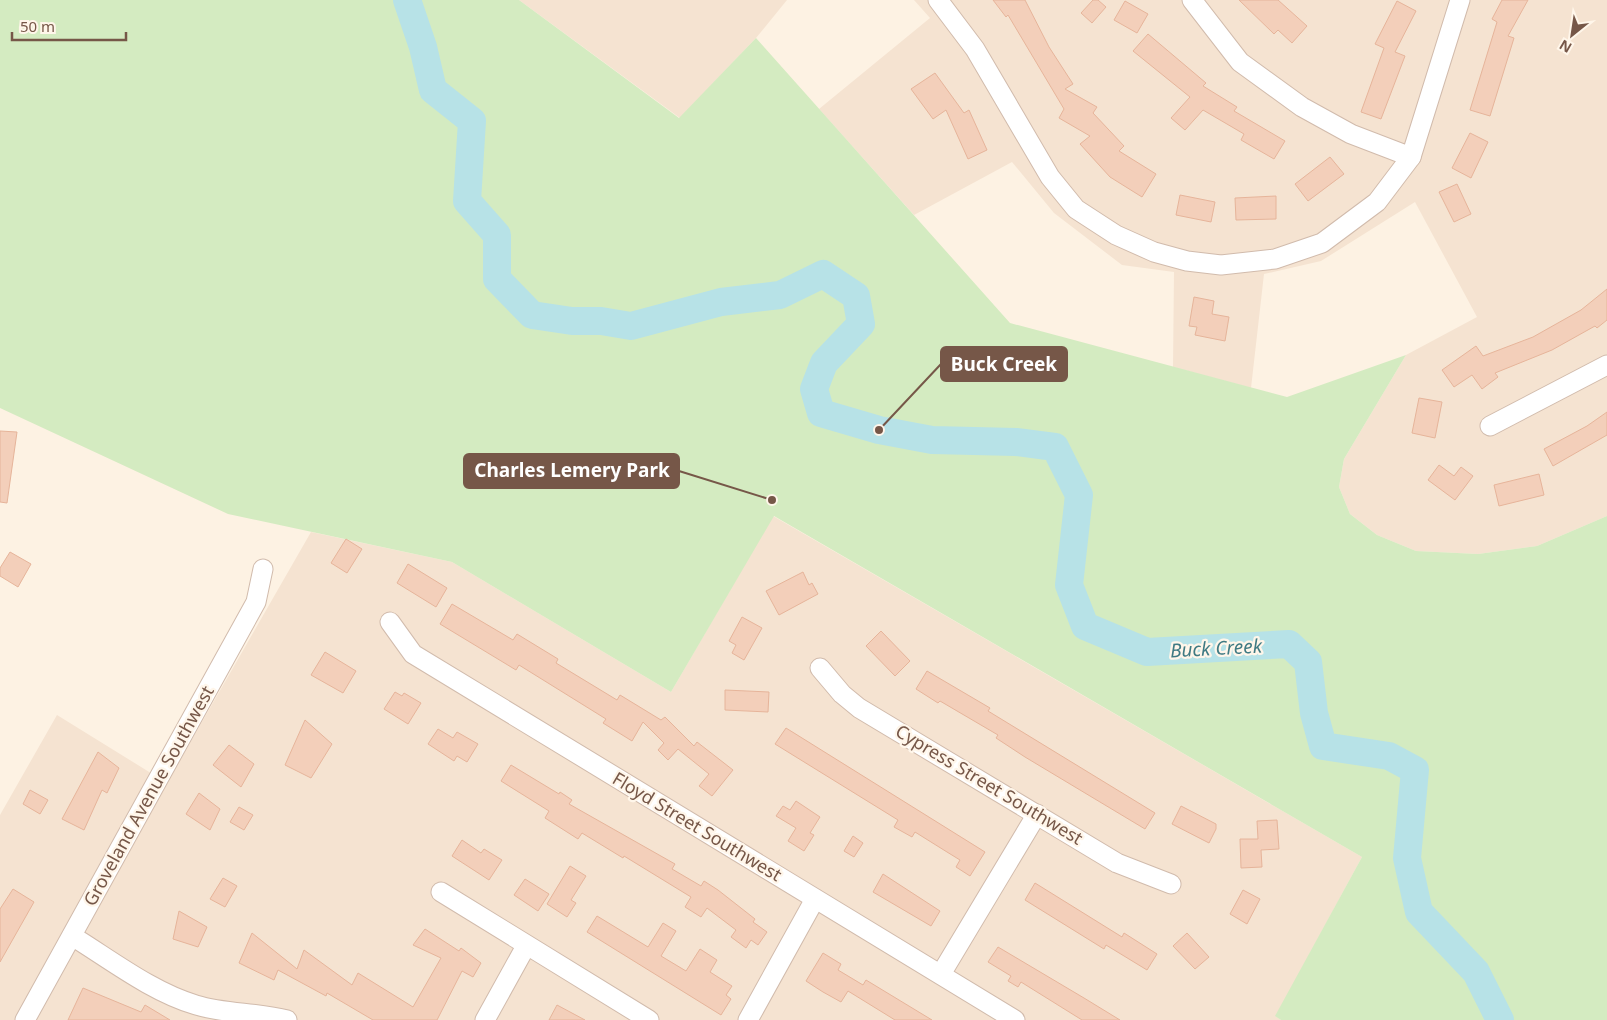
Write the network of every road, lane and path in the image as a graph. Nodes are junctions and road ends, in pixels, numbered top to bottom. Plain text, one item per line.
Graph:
1 (938, 0) edge
2 (1192, 0) edge
3 (1460, 0) edge
4 (1411, 157) junction
5 (1607, 365) edge
6 (1490, 426) dead end
7 (262, 569) dead end
8 (390, 622) dead end
9 (820, 668) dead end
10 (1037, 814) junction
11 (1171, 884) dead end
12 (441, 892) dead end
13 (815, 899) junction
14 (72, 936) junction
15 (526, 946) junction
16 (941, 974) junction
17 (25, 1020) edge
18 (286, 1020) edge
19 (485, 1020) edge
20 (649, 1020) edge
21 (748, 1020) edge
22 (1015, 1020) edge

1 - 4 street
2 - 4 street
3 - 4 street
5 - 6 street
7 - 14 street, Groveland Avenue Southwest
8 - 13 street, Floyd Street Southwest
9 - 10 street, Cypress Street Southwest
10 - 11 street, Cypress Street Southwest
10 - 16 street
12 - 15 street
13 - 16 street, Floyd Street Southwest
13 - 21 street
14 - 17 street, Groveland Avenue Southwest
14 - 18 street
15 - 19 street
15 - 20 street
16 - 22 street, Floyd Street Southwest

